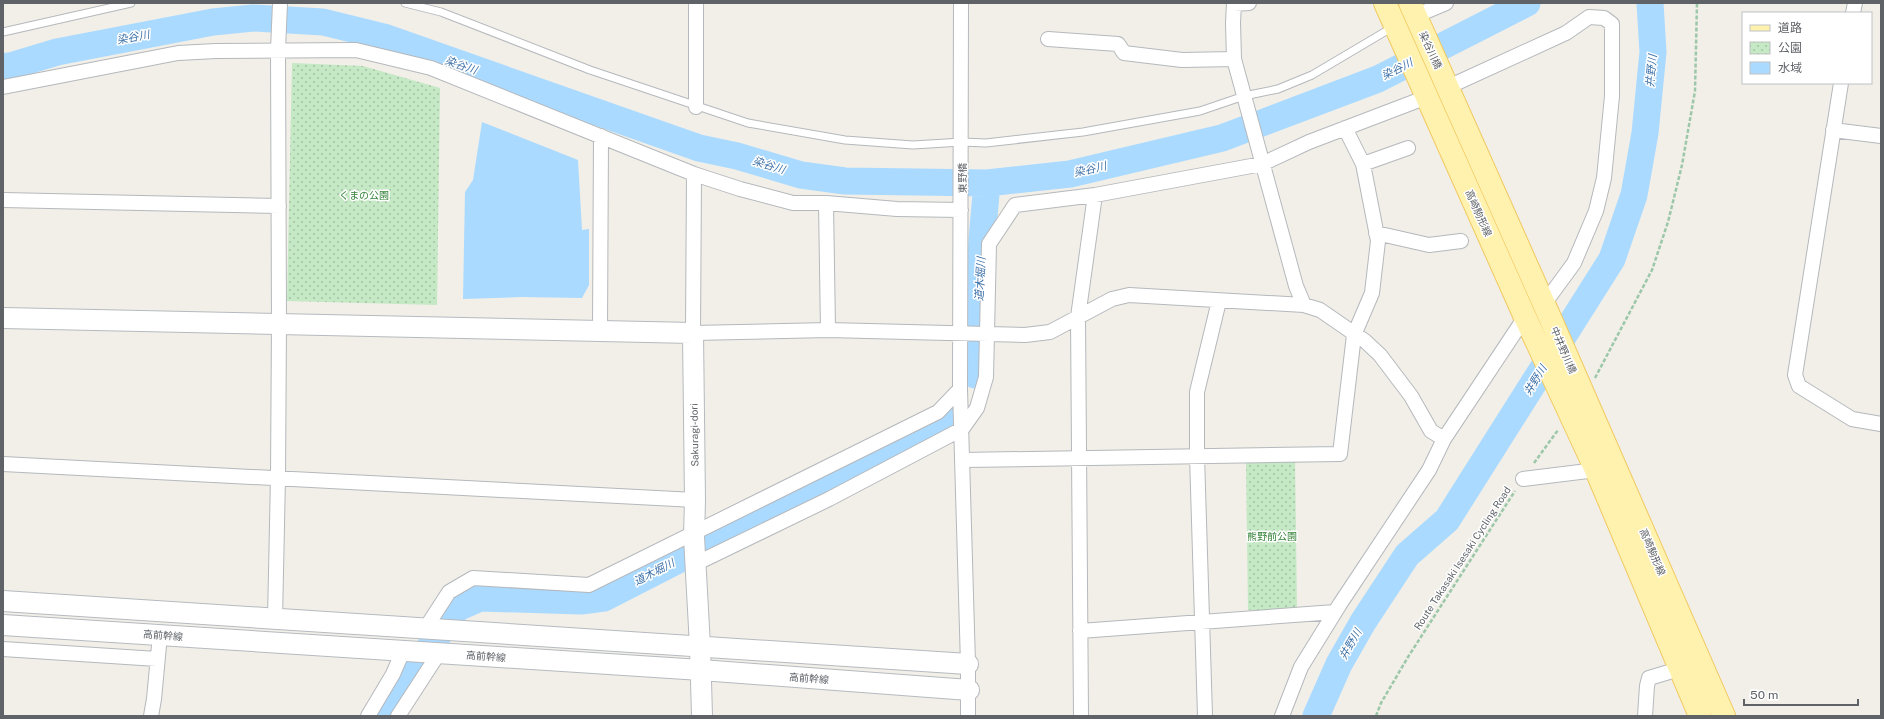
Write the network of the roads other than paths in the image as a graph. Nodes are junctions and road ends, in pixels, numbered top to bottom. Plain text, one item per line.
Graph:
1 (131, 3) edge
2 (280, 3) edge
3 (405, 3) edge
4 (696, 3) edge
5 (961, 3) edge
6 (1249, 3) edge
7 (1385, 3) edge
8 (1446, 3) edge
9 (1234, 4) edge
10 (1414, 13) edge
11 (1396, 29) junction
12 (3, 32) edge
13 (1048, 38) dead end
14 (279, 47) junction
15 (1234, 59) junction
16 (1446, 83) junction
17 (1841, 84) edge
18 (3, 87) edge
19 (1426, 95) junction
20 (1244, 98) junction
21 (696, 107) junction
22 (1345, 128) junction
23 (1832, 130) junction
24 (601, 136) junction
25 (1881, 136) edge
26 (962, 147) junction
27 (1408, 148) dead end
28 (1261, 160) junction
29 (1363, 164) junction
30 (694, 174) junction
31 (1095, 195) junction
32 (3, 200) edge
33 (826, 203) junction
34 (279, 206) junction
35 (961, 207) junction
36 (1376, 233) junction
37 (1461, 241) dead end
38 (1219, 301) junction
39 (1304, 305) junction
40 (1546, 308) junction
41 (1078, 317) junction
42 (3, 318) edge
43 (279, 323) junction
44 (1529, 325) junction
45 (828, 330) junction
46 (600, 331) junction
47 (693, 333) junction
48 (964, 333) junction
49 (985, 334) junction
50 (1354, 335) junction
51 (960, 389) junction
52 (1574, 400) junction
53 (1881, 424) edge
54 (962, 429) junction
55 (1444, 439) junction
56 (1197, 456) junction
57 (1078, 458) junction
58 (963, 460) junction
59 (3, 464) edge
60 (1605, 466) junction
61 (278, 477) junction
62 (1523, 479) road end
63 (695, 500) junction
64 (694, 535) junction
65 (695, 563) junction
66 (3, 602) edge
67 (1335, 612) junction
68 (275, 620) junction
69 (1202, 623) junction
70 (3, 625) edge
71 (425, 629) junction
72 (1080, 631) junction
73 (160, 635) junction
74 (700, 646) junction
75 (3, 649) edge
76 (403, 651) junction
77 (438, 653) junction
78 (157, 659) junction
79 (968, 664) junction
80 (1679, 669) junction
81 (701, 670) junction
82 (968, 690) junction
83 (151, 716) edge
84 (368, 716) edge
85 (398, 716) edge
86 (702, 716) edge
87 (968, 716) edge
88 (1081, 716) edge
89 (1205, 716) edge
90 (1282, 716) edge
91 (1645, 716) edge
92 (1700, 716) edge
93 (1724, 716) edge

1 - 12 lane
2 - 14 street
3 - 21 lane
4 - 21 street
5 - 26 street, 東野橋
6 - 9 street
7 - 11 main road
8 - 10 street
9 - 15 street
10 - 16 main road, 染谷川橋
11 - 19 main road
11 - 20 lane
13 - 15 street
14 - 18 street
14 - 24 street
14 - 34 street
15 - 20 street
16 - 40 main road
16 - 40 street
17 - 23 street
19 - 22 street
19 - 44 main road, 高崎駒形線
20 - 26 lane
20 - 28 street
21 - 26 lane
22 - 28 street
22 - 29 street
23 - 25 street
23 - 53 street
24 - 30 street
24 - 46 street
26 - 35 street, 東野橋
27 - 29 street
28 - 31 street
28 - 39 street
29 - 36 street
30 - 33 street
30 - 47 street
31 - 41 street
31 - 49 street
32 - 34 street
33 - 35 street
33 - 45 street
34 - 43 street
35 - 48 street, 東野橋
36 - 37 street
36 - 50 street
38 - 39 street
38 - 41 street
38 - 56 street
39 - 50 street
40 - 52 main road, 中井野川橋
41 - 49 street
41 - 57 street
42 - 43 street
43 - 46 street
43 - 61 street
44 - 52 main road, 中井野川橋
44 - 55 street
45 - 47 street
45 - 48 street
46 - 47 street
47 - 63 street, Sakuragi-dori
48 - 49 street
48 - 51 street, 東野橋
49 - 54 street
50 - 55 street
50 - 56 street
51 - 54 street, 東野橋
51 - 64 street
52 - 60 main road, 高崎駒形線
54 - 58 street, 東野橋
54 - 65 street
55 - 67 street
56 - 57 street
56 - 69 street
57 - 58 street
57 - 72 street
58 - 79 street, 東野橋
59 - 61 street
60 - 62 street
60 - 80 main road, 高崎駒形線
60 - 93 main road, 高崎駒形線
61 - 63 street
61 - 68 street
63 - 64 street, Sakuragi-dori
64 - 65 street, Sakuragi-dori
64 - 71 street
65 - 74 street
66 - 68 street
67 - 69 street
67 - 90 street
68 - 71 street
69 - 72 street
69 - 89 street
70 - 73 street, 高前幹線
71 - 74 street
72 - 88 street
73 - 76 street, 高前幹線
73 - 78 street
74 - 79 street
74 - 81 street
75 - 78 street
76 - 77 street, 高前幹線
76 - 84 street
77 - 81 street, 高前幹線
77 - 85 street
78 - 83 street
79 - 82 street, 東野橋
80 - 91 street
80 - 92 main road, 高崎駒形線
81 - 82 street, 高前幹線
81 - 86 street
82 - 87 street, 東野橋

